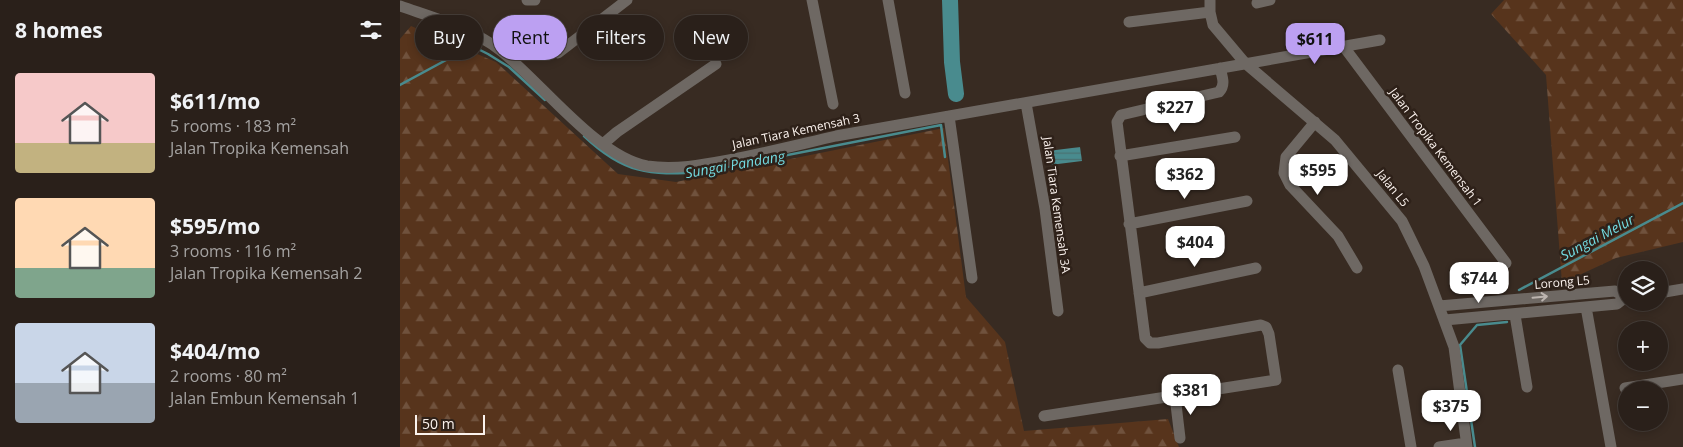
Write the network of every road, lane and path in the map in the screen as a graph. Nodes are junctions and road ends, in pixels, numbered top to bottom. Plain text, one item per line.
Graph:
1 (527, 0) edge
2 (534, 0) edge
3 (628, 0) edge
4 (812, 0) edge
5 (888, 0) edge
6 (1210, 0) edge
7 (1270, 0) edge
8 (1257, 3) dead end
9 (400, 6) edge
10 (1210, 12) junction
11 (1129, 22) dead end
12 (1380, 40) dead end
13 (567, 46) edge
14 (1344, 46) junction
15 (1245, 63) junction
16 (716, 64) dead end
17 (1220, 68) junction
18 (905, 93) dead end
19 (1026, 103) junction
20 (833, 104) dead end
21 (949, 116) junction
22 (1315, 122) junction
23 (1234, 137) dead end
24 (603, 144) junction
25 (1120, 156) junction
26 (1247, 201) dead end
27 (1129, 224) junction
28 (1506, 263) dead end
29 (1256, 268) dead end
30 (1357, 268) dead end
31 (972, 278) dead end
32 (1683, 289) edge
33 (1668, 291) edge
34 (1139, 293) junction
35 (1618, 293) edge
36 (1618, 303) edge
37 (1439, 306) junction
38 (1586, 307) junction
39 (1058, 310) dead end
40 (1515, 315) junction
41 (1445, 320) junction
42 (1398, 370) dead end
43 (1683, 379) edge
44 (1668, 381) edge
45 (1528, 388) dead end
46 (1175, 396) junction
47 (1044, 416) dead end
48 (1180, 438) dead end
49 (1467, 445) edge
50 (1410, 447) edge
51 (1439, 447) edge
52 (1611, 447) edge

1 - 2 street
3 - 13 street
4 - 20 street
5 - 18 street
6 - 10 street, Jalan L5
7 - 8 street
9 - 24 street, Jalan Tiara Kemensah 3
10 - 11 street
10 - 15 street, Jalan L5
12 - 14 street, Jalan Tiara Kemensah 3
14 - 15 street, Jalan Tiara Kemensah 3
14 - 28 street, Jalan Tropika Kemensah 1
15 - 17 street, Jalan Tiara Kemensah 3
15 - 22 street, Jalan L5
16 - 24 street
17 - 19 street, Jalan Tiara Kemensah 3
17 - 25 street
19 - 21 street, Jalan Tiara Kemensah 3
19 - 39 street, Jalan Tiara Kemensah 3A
21 - 24 street, Jalan Tiara Kemensah 3
21 - 31 street
22 - 30 street
22 - 37 street, Jalan L5
23 - 25 street
25 - 27 street
26 - 27 street
27 - 34 street
29 - 34 street
32 - 33 street
34 - 46 street
37 -> 35 street, Lorong L5
36 - 38 street, Lorong L5
37 - 41 street, Jalan L5
38 - 40 street, Lorong L5
38 - 52 street
40 - 41 street, Lorong L5
40 - 45 street
41 - 49 street, Jalan L5
42 - 50 street
43 - 44 street
46 - 47 street
46 - 48 street
49 - 51 street

